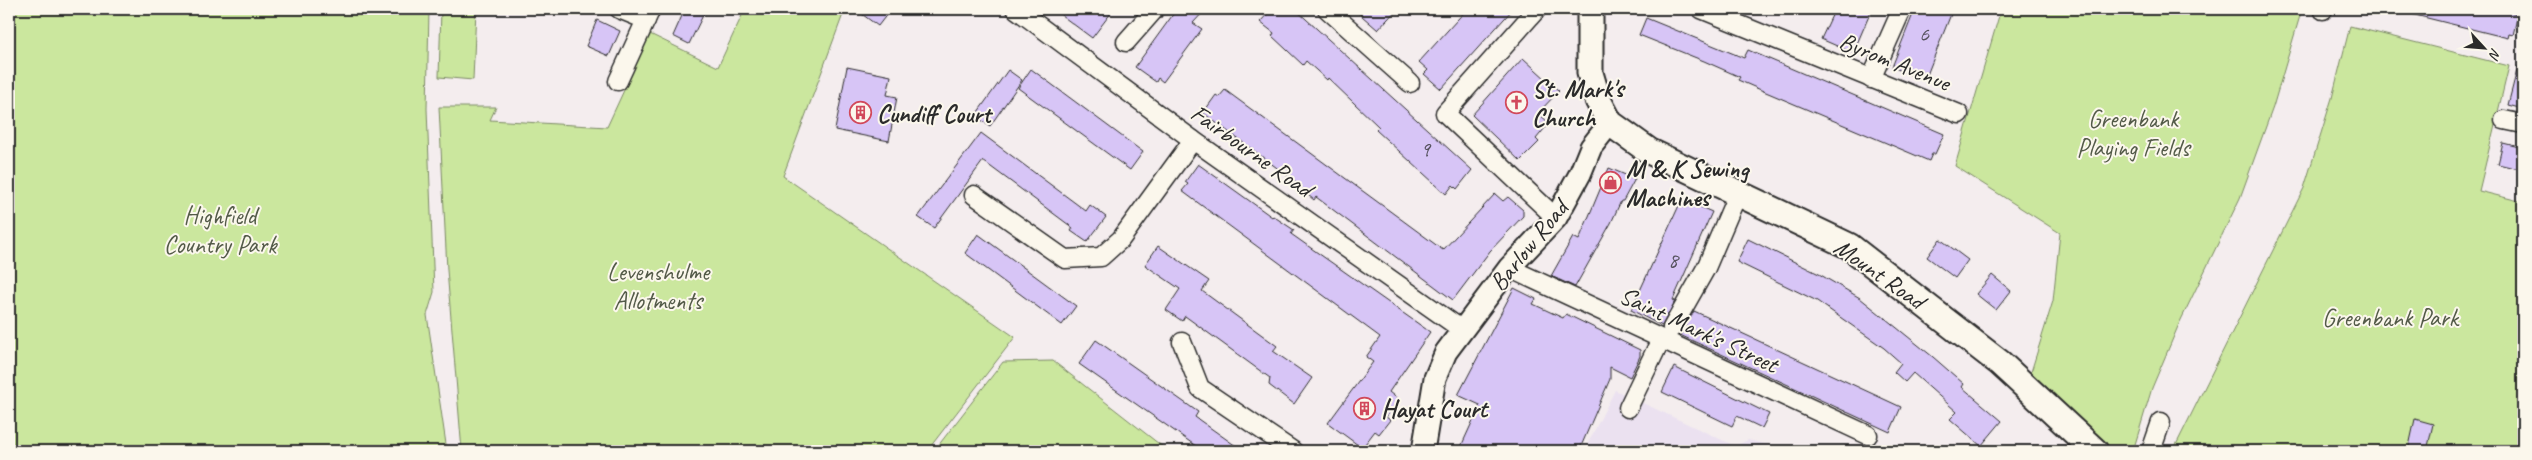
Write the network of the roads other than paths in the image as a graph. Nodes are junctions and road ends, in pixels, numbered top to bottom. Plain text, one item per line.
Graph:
1 (618, 9) edge
2 (1016, 9) edge
3 (1155, 9) edge
4 (1537, 9) edge
5 (1590, 9) edge
6 (1701, 9) edge
7 (1902, 9) edge
8 (1334, 11) edge
9 (649, 14) edge
10 (1730, 15) edge
11 (1126, 42) dead end
12 (1870, 79) junction
13 (618, 81) dead end
14 (1410, 83) dead end
15 (1959, 114) dead end
16 (2504, 120) dead end
17 (1610, 123) junction
18 (2523, 124) edge
19 (1193, 140) junction
20 (1738, 192) junction
21 (974, 194) dead end
22 (1556, 218) junction
23 (1509, 268) junction
24 (1461, 329) junction
25 (1667, 334) junction
26 (1182, 342) dead end
27 (1628, 408) dead end
28 (2161, 422) dead end
29 (1868, 435) dead end
30 (1293, 451) edge
31 (1423, 451) edge
32 (2095, 451) edge
33 (2151, 451) edge

1 - 9 street
2 - 19 street, Fairbourne Road
3 - 11 street
4 - 22 street
5 - 17 main road
6 - 10 street, Byrom Avenue
7 - 12 street
8 - 14 street
9 - 13 street
10 - 12 street, Byrom Avenue
12 - 15 street, Byrom Avenue
16 - 18 street
17 - 20 main road, Mount Road
17 - 22 street, Barlow Road
19 - 21 street
19 - 24 street, Fairbourne Road
20 - 25 street
20 - 32 main road, Mount Road
22 - 23 street, Barlow Road
23 - 24 street, Barlow Road
23 - 25 street, Saint Mark's Street
24 - 31 street, Barlow Road
25 - 27 street
25 - 29 street, Saint Mark's Street
26 - 30 street
28 - 33 street

